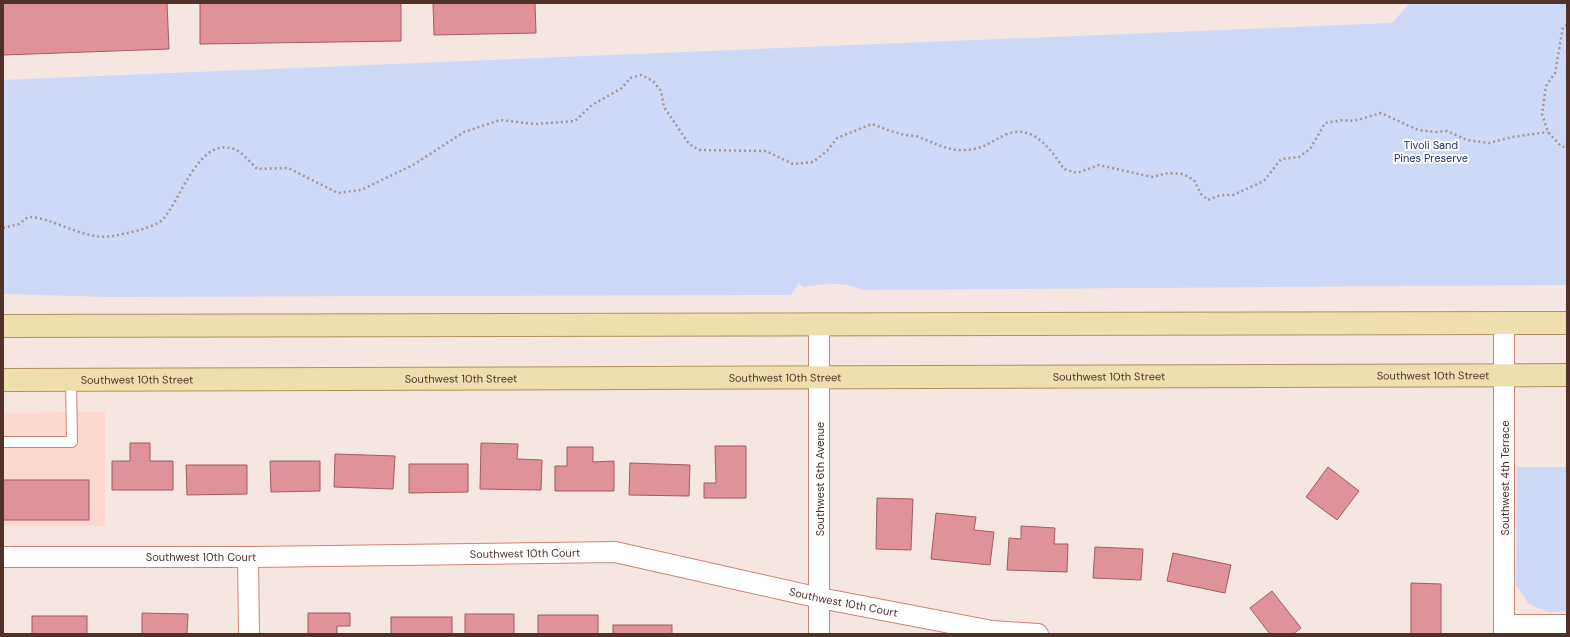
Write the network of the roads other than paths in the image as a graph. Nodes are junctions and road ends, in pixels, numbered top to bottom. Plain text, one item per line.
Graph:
1 (1567, 322) edge
2 (1504, 323) junction
3 (819, 325) junction
4 (3, 326) edge
5 (1567, 375) edge
6 (1506, 376) junction
7 (819, 377) junction
8 (71, 379) junction
9 (3, 380) edge
10 (3, 442) edge
11 (3, 556) edge
12 (248, 557) junction
13 (820, 598) junction
14 (1567, 625) edge
15 (1504, 629) edge
16 (249, 634) edge
17 (819, 634) edge
18 (1038, 634) edge

1 - 2 main road
2 - 3 main road
2 - 6 street, Southwest 4th Terrace
3 - 4 main road
3 - 7 street, Southwest 6th Avenue
5 - 6 main road, Southwest 10th Street
6 - 7 main road, Southwest 10th Street
6 - 15 street, Southwest 4th Terrace
7 - 8 main road, Southwest 10th Street
7 - 13 street, Southwest 6th Avenue
8 - 9 main road, Southwest 10th Street
8 - 10 lane
11 - 12 street, Southwest 10th Court
12 - 13 street, Southwest 10th Court
12 - 16 street
13 - 17 street, Southwest 6th Avenue
13 - 18 street, Southwest 10th Court
14 - 15 street

